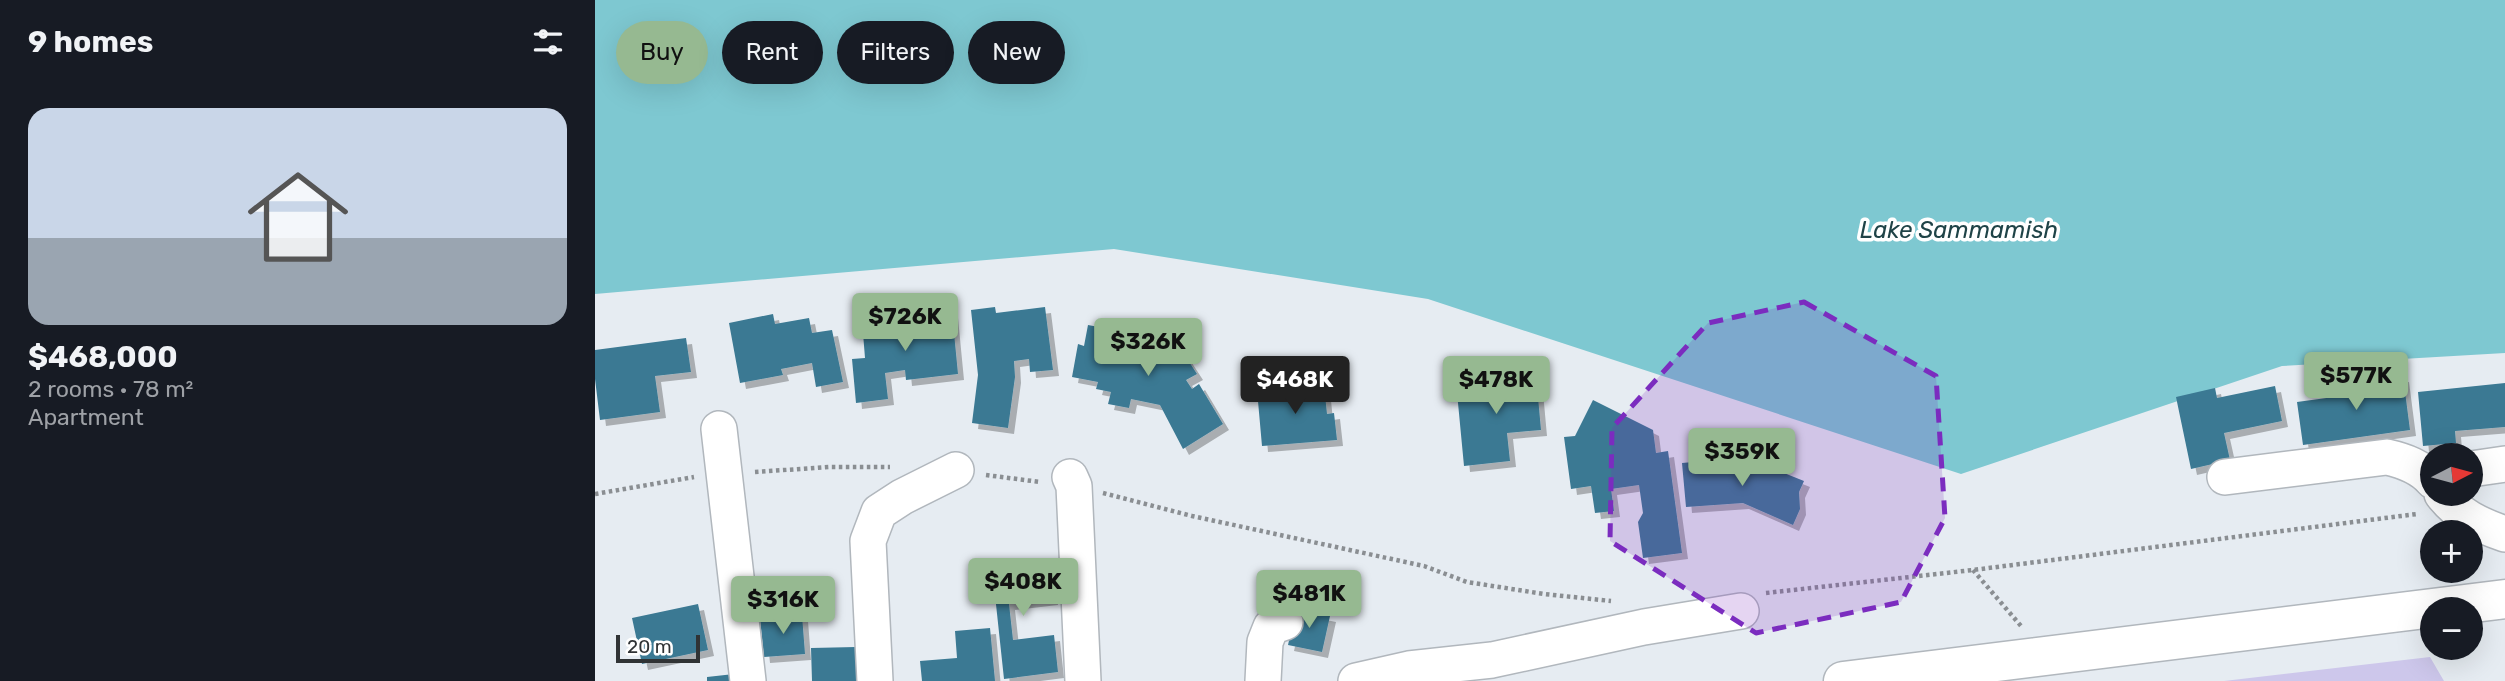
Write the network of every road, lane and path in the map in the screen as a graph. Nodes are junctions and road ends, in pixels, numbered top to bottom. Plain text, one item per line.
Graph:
1 (719, 429) dead end
2 (2505, 464) edge
3 (891, 467) dead end
4 (2483, 467) edge
5 (956, 470) joint
6 (2420, 472) edge
7 (725, 474) junction
8 (2225, 477) dead end
9 (1072, 481) junction
10 (2420, 490) edge
11 (595, 494) edge
12 (2458, 506) edge
13 (2505, 534) edge
14 (1973, 570) junction
15 (2505, 599) edge
16 (1615, 601) dead end
17 (1748, 602) joint
18 (1285, 622) dead end
19 (2011, 629) dead end
20 (748, 681) edge
21 (875, 681) edge
22 (1083, 681) edge
23 (1263, 681) edge
24 (1356, 681) edge
25 (1843, 681) edge

1 - 7 lane
2 - 4 lane
3 - 7 path
5 - 9 path
5 - 21 lane
6 - 8 lane
7 - 11 path
7 - 20 lane
9 - 16 path
9 - 22 lane
10 - 14 path
12 - 13 lane
14 - 17 path
14 - 19 path
15 - 25 main road
17 - 24 lane
18 - 23 lane

